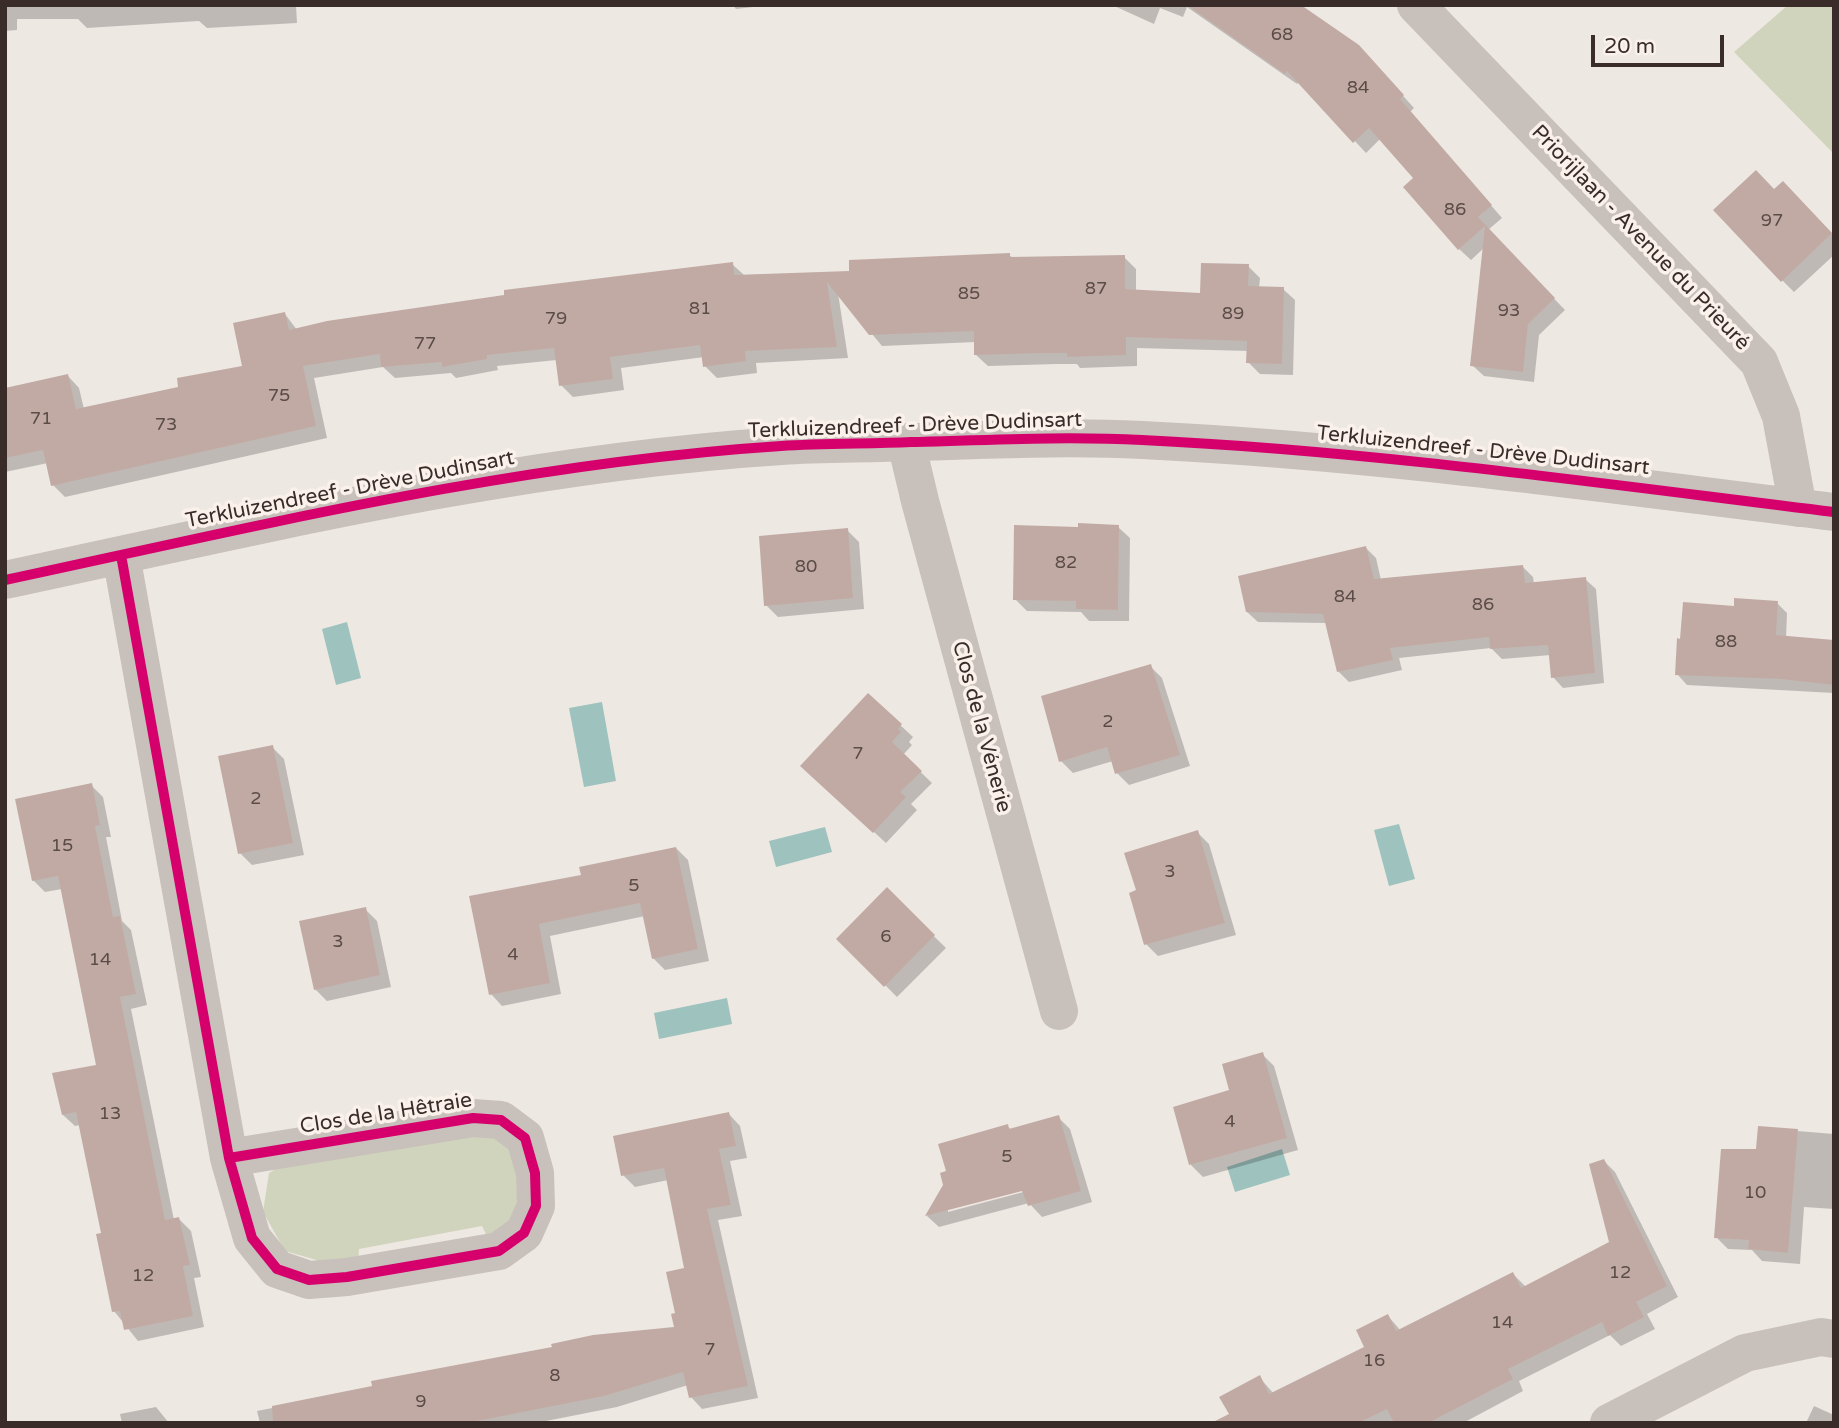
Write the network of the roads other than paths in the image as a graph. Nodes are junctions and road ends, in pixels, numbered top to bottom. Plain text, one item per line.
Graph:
1 (1416, 5) edge
2 (906, 442) junction
3 (1816, 510) edge
4 (121, 555) junction
5 (5, 580) edge
6 (1059, 1011) dead end
7 (229, 1158) junction
8 (1834, 1339) edge
9 (1609, 1423) edge

1 - 3 street, Priorijlaan - Avenue du Prieuré
2 - 3 street, Terkluizendreef - Drève Dudinsart
2 - 4 street, Terkluizendreef - Drève Dudinsart
2 - 6 street, Clos de la Vénerie
4 - 5 street, Terkluizendreef - Drève Dudinsart
4 - 7 street, Clos de la Hêtraie
7 - 7 street, Clos de la Hêtraie
8 - 9 street

